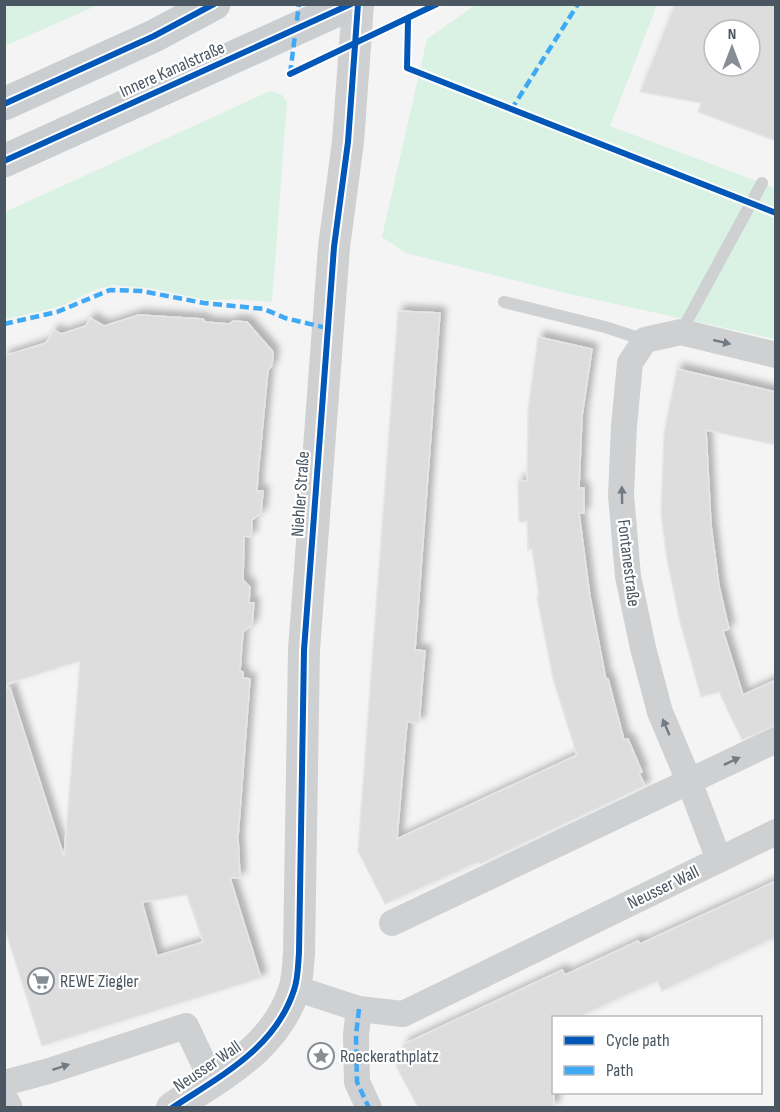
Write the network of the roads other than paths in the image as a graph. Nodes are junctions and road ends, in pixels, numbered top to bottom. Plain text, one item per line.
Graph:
1 (214, 4) edge
2 (351, 4) edge
3 (358, 4) edge
4 (4, 104) edge
5 (4, 161) edge
6 (762, 183) dead end
7 (504, 302) dead end
8 (681, 332) junction
9 (645, 340) junction
10 (776, 355) edge
11 (776, 740) edge
12 (689, 781) junction
13 (776, 832) edge
14 (719, 860) junction
15 (392, 923) dead end
16 (295, 988) junction
17 (359, 1009) junction
18 (212, 1081) junction
19 (4, 1083) edge
20 (172, 1107) edge
21 (369, 1107) edge

1 - 4 main road, Innere Kanalstraße
2 - 5 main road, Innere Kanalstraße
3 - 16 street, Niehler Straße
6 - 8 lane
7 - 9 lane
8 - 9 street
8 -> 10 street
12 -> 9 street, Fontanestraße
12 -> 11 street
12 - 14 street, Neusser Wall
12 - 15 street
13 - 14 street, Neusser Wall
14 - 17 street, Neusser Wall
16 - 17 street, Neusser Wall
16 - 18 street, Neusser Wall
17 - 21 street
19 -> 18 street, Neusser Wall
18 - 20 street, Neusser Wall

